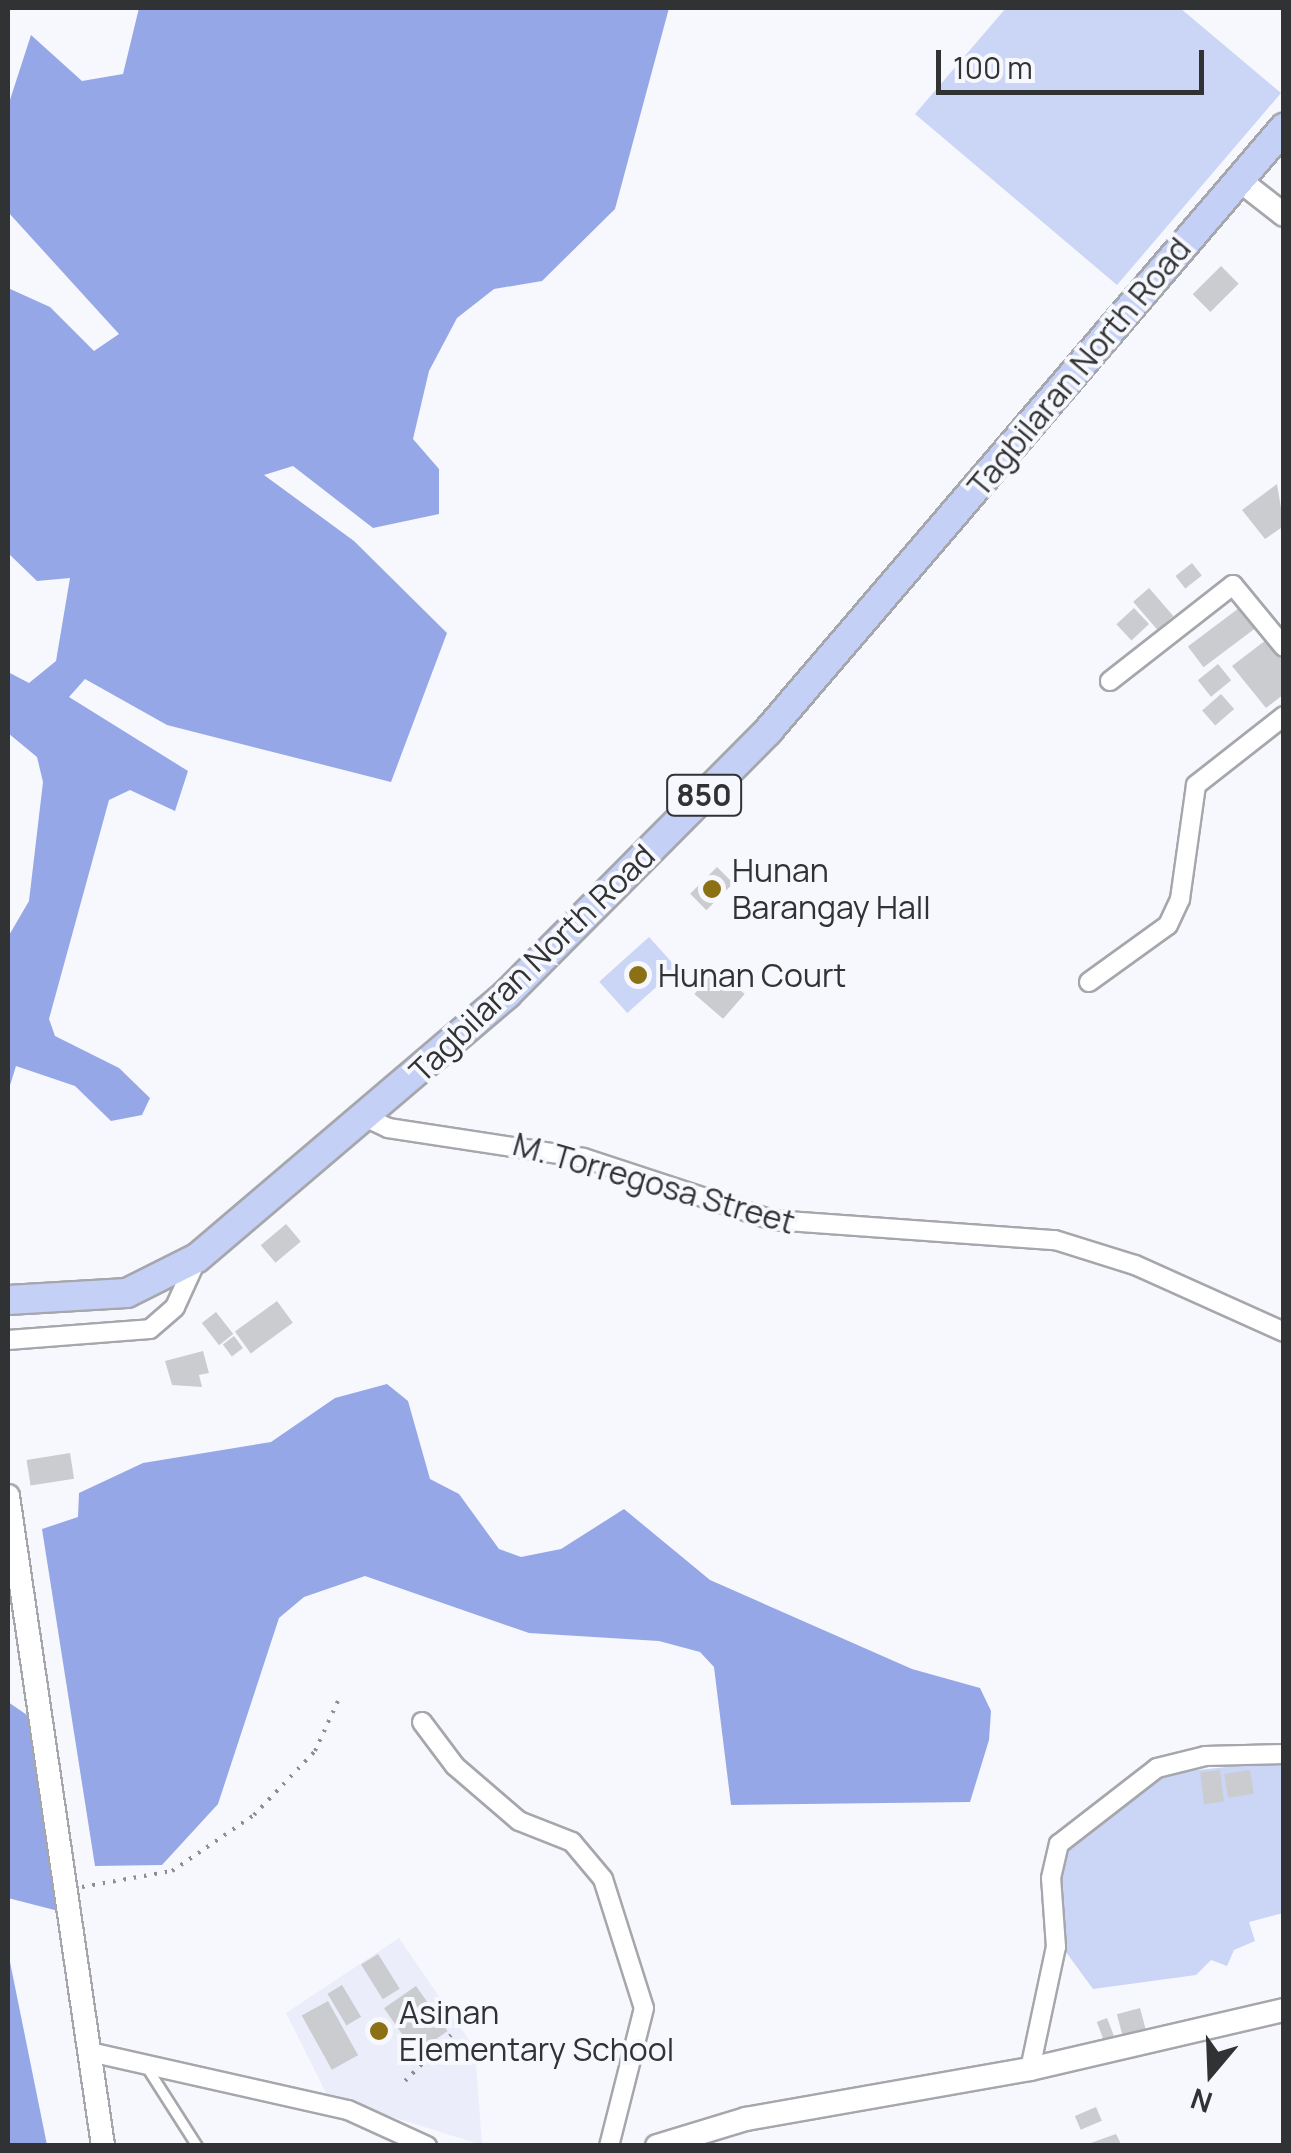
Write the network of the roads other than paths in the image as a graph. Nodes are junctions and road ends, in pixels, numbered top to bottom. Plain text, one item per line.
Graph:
1 (1284, 128) edge
2 (1238, 179) junction
3 (1284, 216) edge
4 (1284, 647) edge
5 (1110, 681) dead end
6 (1284, 716) edge
7 (1089, 982) dead end
8 (367, 1118) junction
9 (197, 1258) junction
10 (8, 1300) edge
11 (1284, 1332) edge
12 (8, 1340) edge
13 (8, 1496) edge
14 (422, 1722) dead end
15 (1284, 1754) edge
16 (1284, 2010) edge
17 (90, 2052) junction
18 (1030, 2069) junction
19 (149, 2071) junction
20 (103, 2146) edge
21 (197, 2146) edge
22 (427, 2146) edge
23 (609, 2146) edge
24 (657, 2146) edge

1 - 2 main road, Tagbilaran North Road / 850
2 - 3 street
2 - 8 main road, Tagbilaran North Road / 850
4 - 5 street
6 - 7 street
8 - 9 main road, Tagbilaran North Road / 850
8 - 11 street, M. Torregosa Street
9 - 10 main road, Tagbilaran North Road / 850
9 - 12 street
13 - 17 street
14 - 23 street
15 - 18 street
16 - 18 street
17 - 19 street
17 - 20 street
18 - 24 street
19 - 21 lane
19 - 22 street

